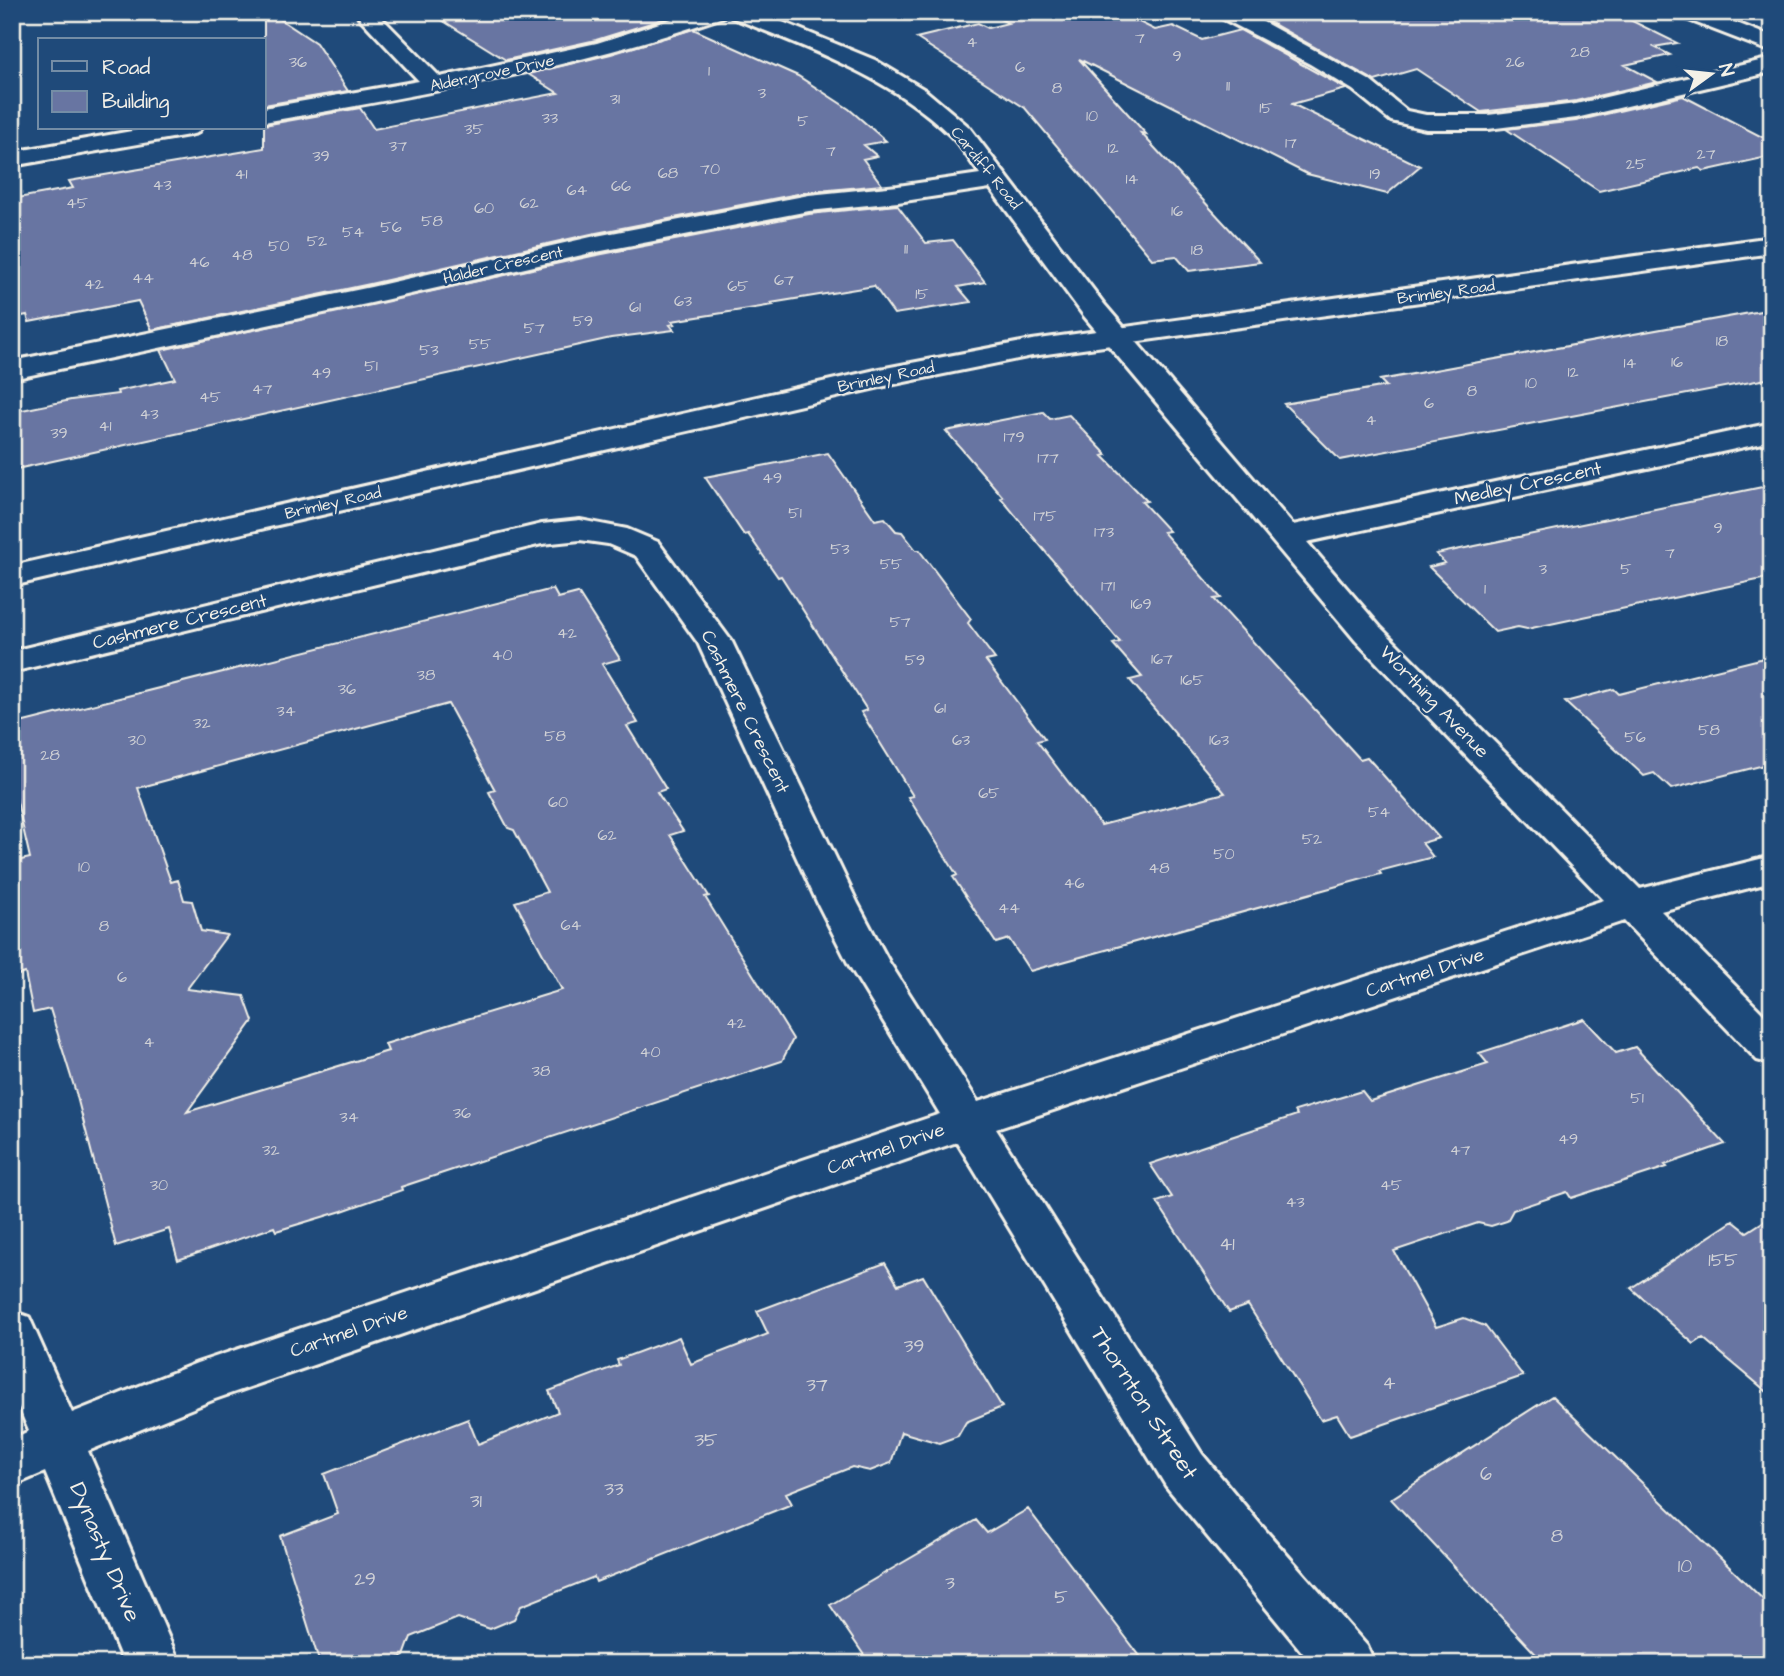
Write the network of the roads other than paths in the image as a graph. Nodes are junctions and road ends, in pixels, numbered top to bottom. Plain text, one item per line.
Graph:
1 (364, 12) edge
2 (715, 12) edge
3 (739, 12) edge
4 (1228, 12) edge
5 (1689, 12) edge
6 (1772, 45) edge
7 (1772, 65) edge
8 (435, 85) junction
9 (266, 115) edge
10 (178, 130) edge
11 (12, 159) edge
12 (996, 179) junction
13 (1772, 245) edge
14 (1117, 338) junction
15 (12, 370) edge
16 (1772, 432) edge
17 (1284, 537) junction
18 (12, 576) edge
19 (12, 662) edge
20 (1772, 869) edge
21 (1631, 905) junction
22 (1772, 1049) edge
23 (967, 1122) junction
24 (12, 1331) edge
25 (58, 1441) junction
26 (12, 1464) edge
27 (152, 1664) edge
28 (1347, 1664) edge

1 - 8 street
2 - 8 street, Aldergrove Drive
3 - 12 street, Cardiff Road
4 - 7 street
5 - 6 street
8 - 9 street, Aldergrove Drive
10 - 11 street
12 - 14 street, Cardiff Road
12 - 15 street, Halder Crescent
13 - 14 street, Brimley Road
14 - 17 street, Worthing Avenue
14 - 18 street, Brimley Road
16 - 17 street, Medley Crescent
17 - 21 street, Worthing Avenue
19 - 23 street, Cashmere Crescent
20 - 21 street, Cartmel Drive
21 - 22 street, Worthing Avenue
21 - 23 street, Cartmel Drive
23 - 25 street, Cartmel Drive
23 - 28 street, Thornton Street
24 - 25 street
25 - 26 street, Cartmel Drive
25 - 27 street, Dynasty Drive

